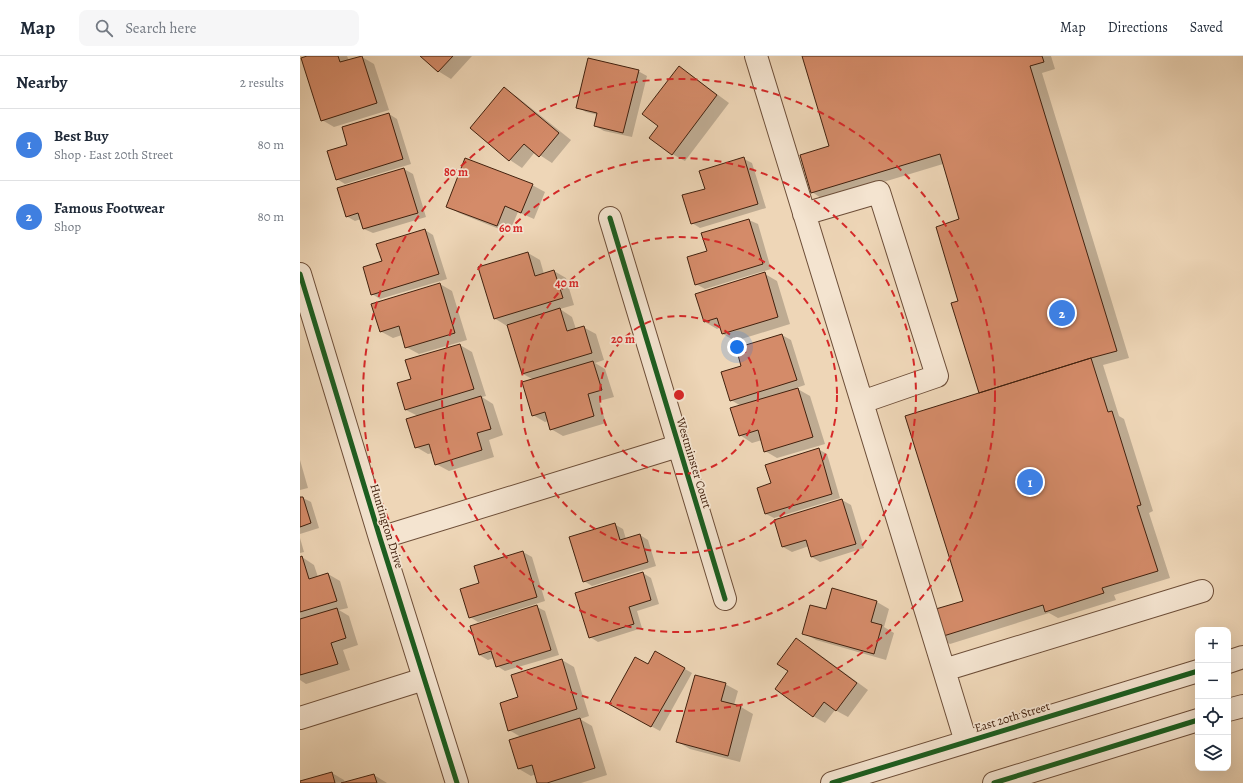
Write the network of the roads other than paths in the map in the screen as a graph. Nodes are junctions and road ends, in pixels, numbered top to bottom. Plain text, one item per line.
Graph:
1 (756, 56) edge
2 (804, 214) junction
3 (610, 218) dead end
4 (300, 274) edge
5 (862, 402) junction
6 (678, 446) junction
7 (380, 538) junction
8 (1202, 591) dead end
9 (725, 599) dead end
10 (1243, 657) edge
11 (1231, 661) edge
12 (944, 670) junction
13 (1195, 672) edge
14 (424, 678) junction
15 (1243, 706) edge
16 (1231, 709) edge
17 (300, 718) edge
18 (1195, 721) edge
19 (966, 742) junction
20 (457, 783) edge
21 (832, 783) edge
22 (994, 783) edge

1 - 2 street
2 - 5 street
2 - 5 street
3 - 6 street, Westminster Court
4 - 7 street, Huntington Drive
5 - 12 street
6 - 7 street, Westminster Court
6 - 9 street, Westminster Court
7 - 14 street, Huntington Drive
8 - 12 street
10 - 11 street
12 - 19 street
13 - 19 street, East 20th Street
14 - 17 street
14 - 20 street, Huntington Drive
15 - 16 street
18 - 22 street
19 - 21 street, East 20th Street

